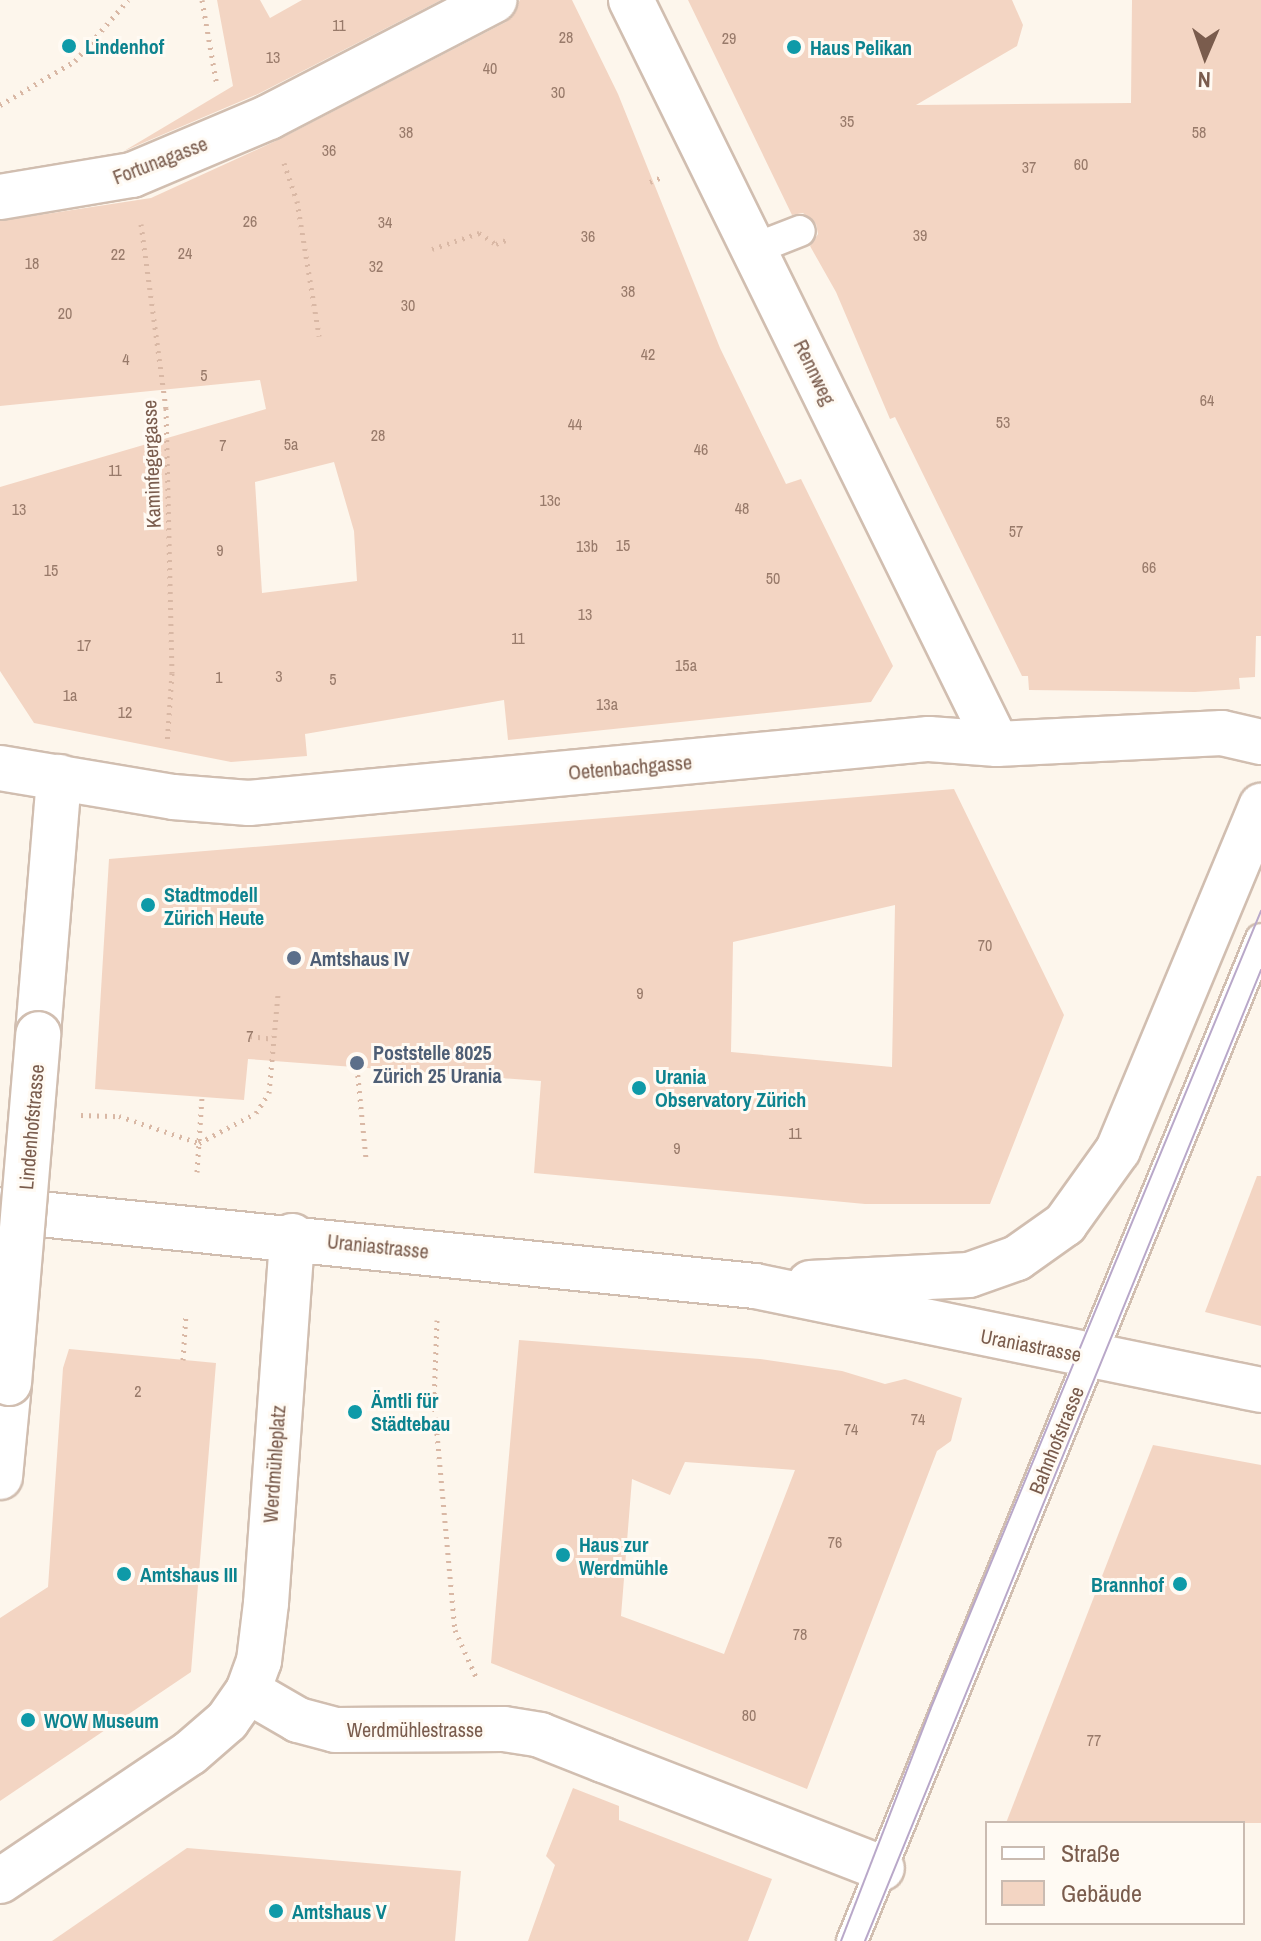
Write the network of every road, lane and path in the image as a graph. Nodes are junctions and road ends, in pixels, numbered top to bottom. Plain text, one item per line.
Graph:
1 (128, 0) edge
2 (202, 0) edge
3 (495, 0) edge
4 (631, 0) edge
5 (0, 105) edge
6 (250, 125) junction
7 (132, 175) junction
8 (0, 197) edge
9 (800, 231) dead end
10 (506, 240) dead end
11 (432, 249) dead end
12 (754, 249) junction
13 (319, 336) dead end
14 (1261, 742) edge
15 (997, 744) junction
16 (167, 754) dead end
17 (0, 768) edge
18 (59, 777) junction
19 (1261, 806) edge
20 (1261, 939) edge
21 (278, 994) dead end
22 (250, 1036) dead end
23 (274, 1039) junction
24 (357, 1067) dead end
25 (202, 1096) dead end
26 (72, 1114) dead end
27 (199, 1143) junction
28 (366, 1158) dead end
29 (197, 1172) dead end
30 (0, 1210) edge
31 (292, 1236) junction
32 (755, 1286) junction
33 (186, 1314) dead end
34 (437, 1320) dead end
35 (1089, 1356) junction
36 (183, 1360) dead end
37 (1261, 1390) edge
38 (0, 1477) edge
39 (248, 1691) junction
40 (504, 1729) junction
41 (882, 1868) junction
42 (0, 1881) edge
43 (852, 1941) edge

1 - 5 path
2 - 6 path
3 - 6 street, Fortunagasse
4 - 12 street, Rennweg
6 - 7 street, Fortunagasse
6 - 13 path
7 - 8 street, Fortunagasse
7 - 16 path, Kaminfegergasse
9 - 12 lane
10 - 11 path
12 - 15 street, Rennweg
14 - 15 street, Oetenbachgasse
15 - 18 street, Oetenbachgasse
17 - 18 street, Oetenbachgasse
18 - 38 street, Lindenhofstrasse, bridge
19 - 32 street, Uraniastrasse
20 - 35 lane, Bahnhofstrasse
21 - 23 path
22 - 23 path
23 - 27 path
24 - 28 path
25 - 27 path
26 - 27 path
27 - 29 path
30 - 31 street, Uraniastrasse
31 - 32 street, Uraniastrasse
31 - 39 street, Werdmühleplatz
32 - 35 street, Uraniastrasse
33 - 36 path
34 - 40 path
35 - 37 street, Uraniastrasse
35 - 41 lane, Bahnhofstrasse
39 - 40 street, Werdmühlestrasse
39 - 42 street
40 - 41 street, Werdmühlestrasse
41 - 43 lane, Bahnhofstrasse

